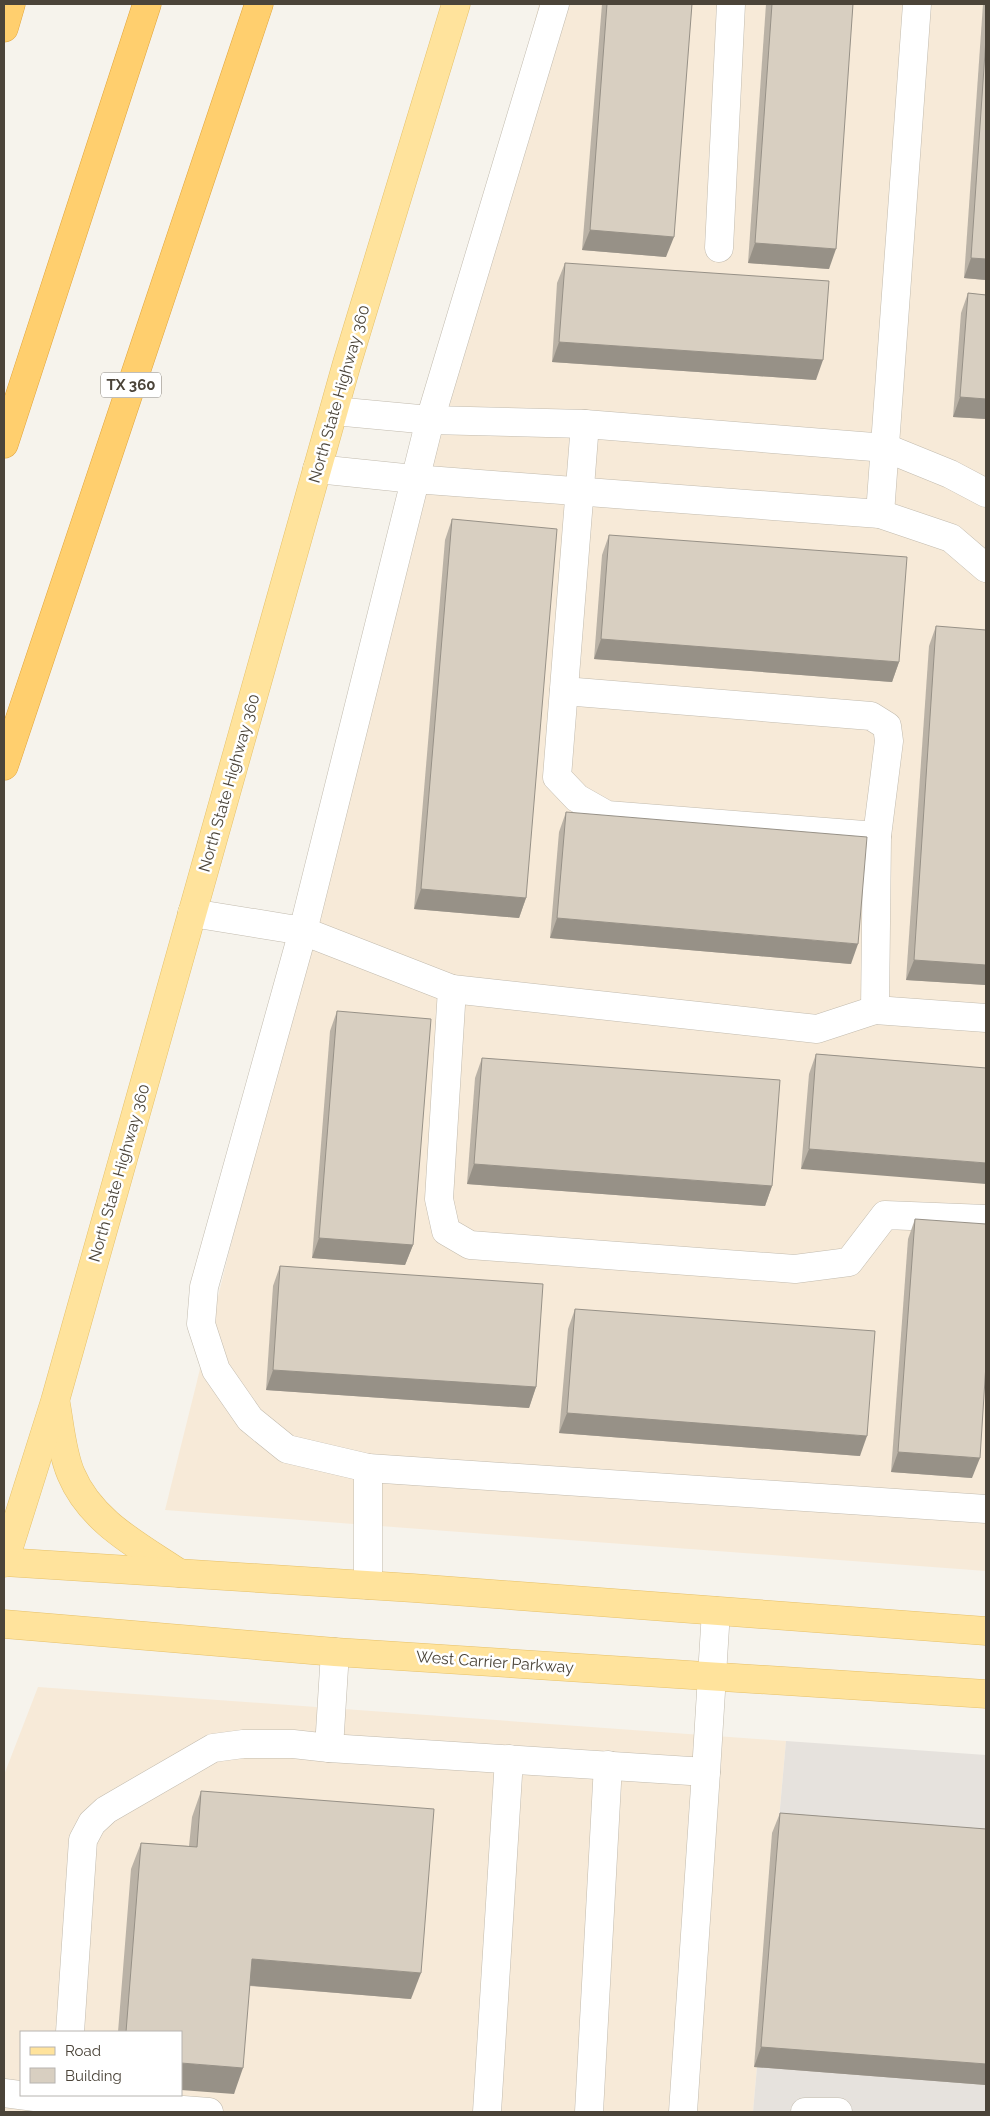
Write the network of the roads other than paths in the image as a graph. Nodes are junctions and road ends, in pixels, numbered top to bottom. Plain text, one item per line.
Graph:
1 (11, 4) edge
2 (147, 4) edge
3 (259, 4) edge
4 (456, 4) edge
5 (554, 4) edge
6 (731, 4) edge
7 (917, 4) edge
8 (4, 28) edge
9 (719, 248) dead end
10 (334, 411) junction
11 (430, 420) junction
12 (585, 424) junction
13 (4, 444) edge
14 (886, 448) junction
15 (317, 469) junction
16 (414, 479) junction
17 (580, 490) junction
18 (986, 493) edge
19 (880, 514) junction
20 (985, 564) edge
21 (564, 691) junction
22 (4, 766) edge
23 (877, 836) junction
24 (192, 913) junction
25 (303, 931) junction
26 (452, 989) junction
27 (875, 1010) junction
28 (986, 1018) edge
29 (986, 1219) edge
30 (55, 1401) junction
31 (368, 1468) junction
32 (986, 1509) edge
33 (4, 1562) edge
34 (181, 1574) junction
35 (368, 1585) junction
36 (716, 1612) junction
37 (4, 1624) edge
38 (986, 1631) edge
39 (336, 1652) junction
40 (712, 1676) junction
41 (986, 1694) edge
42 (329, 1748) junction
43 (509, 1759) junction
44 (608, 1766) junction
45 (706, 1772) junction
46 (70, 2031) edge
47 (4, 2093) edge
48 (20, 2096) edge
49 (22, 2096) edge
50 (65, 2103) edge
51 (209, 2112) edge
52 (487, 2112) edge
53 (589, 2112) edge
54 (683, 2112) edge
55 (805, 2112) edge
56 (838, 2112) edge

1 - 8 highway
2 - 13 highway
3 - 22 highway, TX 360
4 - 10 main road, North State Highway 360
5 - 11 lane
6 - 9 lane
7 - 14 lane
10 - 11 lane
10 - 15 main road, North State Highway 360
11 - 12 lane
11 - 16 lane
12 - 14 lane
12 - 17 lane
14 - 18 lane
14 - 19 lane
15 - 16 lane
15 - 24 main road, North State Highway 360
16 - 17 lane
16 - 25 lane
17 - 19 lane
17 - 21 lane
19 - 20 lane
21 - 23 lane
21 - 23 lane
23 - 27 lane
24 - 25 lane
24 - 30 main road, North State Highway 360
25 - 26 lane
25 - 31 lane
26 - 27 lane
26 - 29 lane
27 - 28 lane
30 - 33 main road, North State Highway 360
30 - 34 main road
31 - 32 lane
31 - 35 lane
33 - 34 main road
34 - 35 main road
35 - 36 main road
36 - 38 main road
36 - 40 lane
37 - 39 main road, West Carrier Parkway
39 - 40 main road, West Carrier Parkway
39 - 42 lane
40 - 41 main road, West Carrier Parkway
40 - 45 lane
42 - 43 lane
42 - 46 lane
43 - 44 lane
43 - 52 lane
44 - 45 lane
44 - 53 lane
45 - 54 lane
47 - 48 lane
49 - 50 lane
50 - 51 lane
55 - 56 lane

